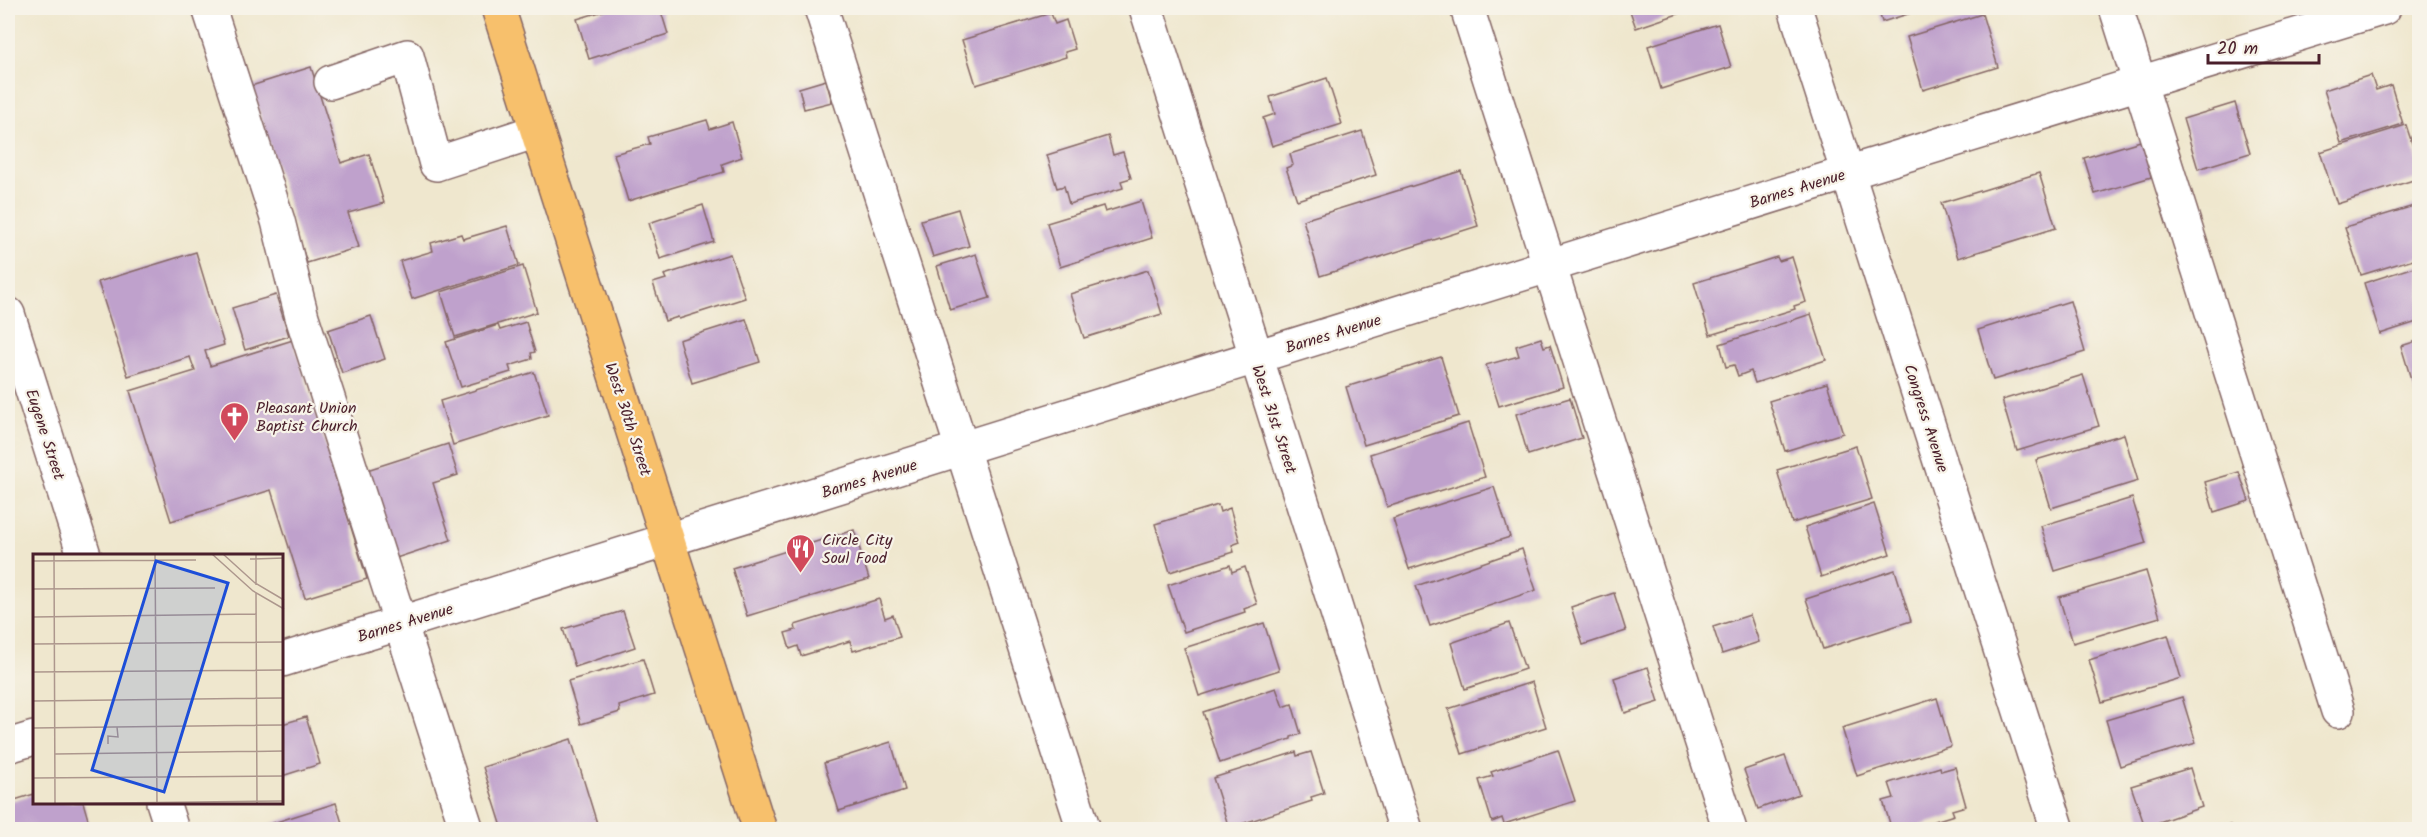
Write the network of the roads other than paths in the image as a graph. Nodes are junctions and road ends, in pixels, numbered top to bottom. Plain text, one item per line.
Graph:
1 (209, 8) edge
2 (498, 8) edge
3 (821, 8) edge
4 (1146, 8) edge
5 (1467, 8) edge
6 (1795, 8) edge
7 (2116, 8) edge
8 (2384, 8) edge
9 (332, 82) dead end
10 (2140, 83) junction
11 (537, 131) junction
12 (1848, 172) junction
13 (1551, 265) junction
14 (8, 314) edge
15 (1255, 357) junction
16 (961, 449) junction
17 (668, 541) junction
18 (84, 554) edge
19 (402, 623) junction
20 (284, 659) edge
21 (2338, 711) dead end
22 (33, 738) edge
23 (8, 746) edge
24 (164, 804) edge
25 (172, 830) edge
26 (467, 830) edge
27 (760, 830) edge
28 (1084, 830) edge
29 (1406, 830) edge
30 (1730, 830) edge
31 (2058, 830) edge

1 - 19 street
2 - 11 main road, West 30th Street
3 - 16 street
4 - 15 street, West 31st Street
5 - 13 street
6 - 12 street, Congress Avenue
7 - 10 street
8 - 10 street, Barnes Avenue
9 - 11 street
10 - 12 street, Barnes Avenue
10 - 21 street
11 - 17 main road, West 30th Street
12 - 13 street, Barnes Avenue
12 - 31 street, Congress Avenue
13 - 15 street, Barnes Avenue
13 - 30 street
14 - 18 street, Eugene Street
15 - 16 street, Barnes Avenue
15 - 29 street, West 31st Street
16 - 17 street, Barnes Avenue
16 - 28 street
17 - 19 street, Barnes Avenue
17 - 27 main road, West 30th Street
19 - 20 street, Barnes Avenue
19 - 26 street
22 - 23 street
24 - 25 street

